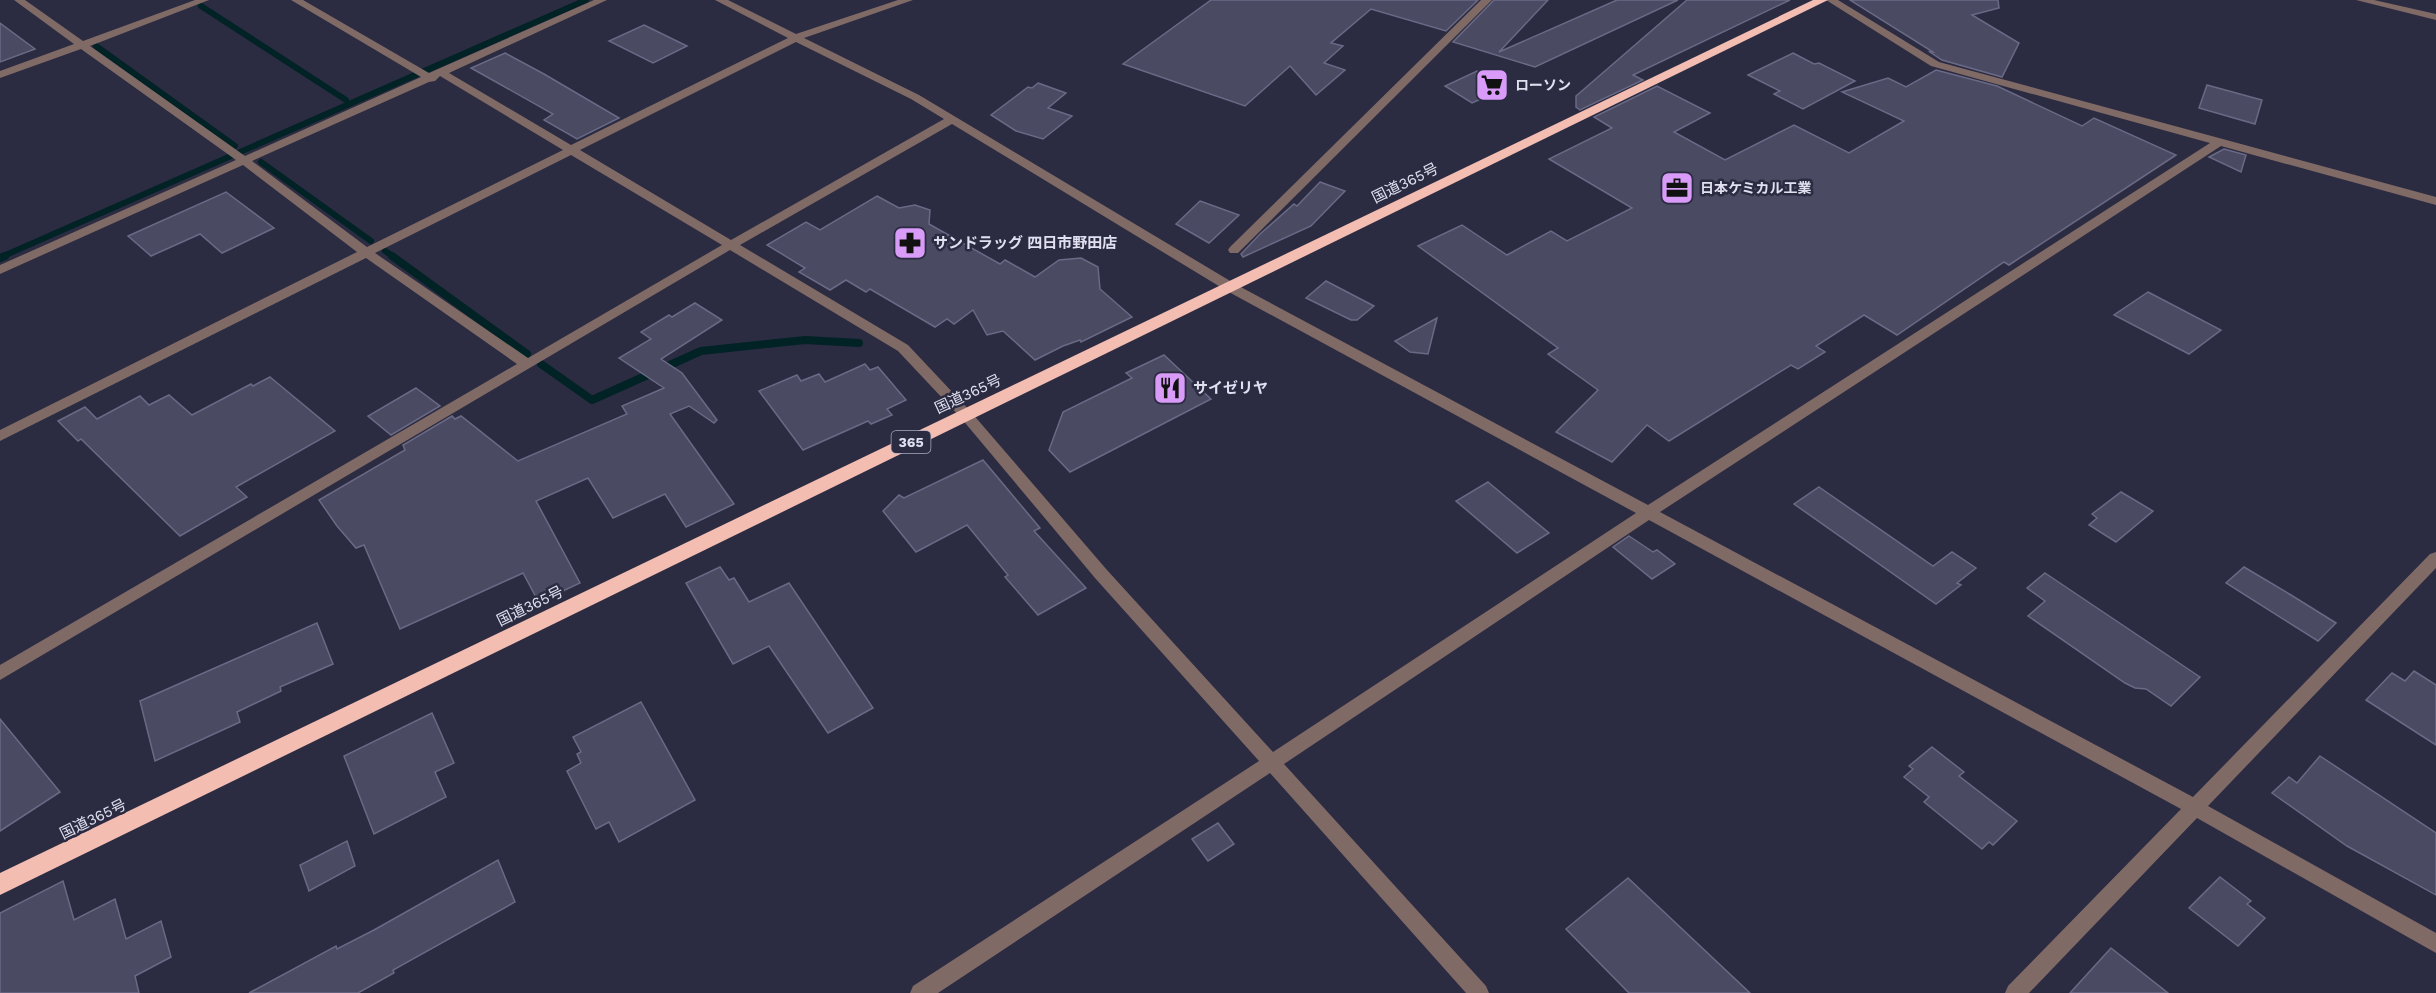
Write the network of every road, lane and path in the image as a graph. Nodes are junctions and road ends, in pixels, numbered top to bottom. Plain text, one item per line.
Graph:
1 (19, 0) edge
2 (204, 0) edge
3 (296, 0) edge
4 (602, 0) edge
5 (720, 0) edge
6 (908, 0) edge
7 (1487, 0) edge
8 (1822, 0) edge
9 (1832, 0) edge
10 (2361, 0) edge
11 (2436, 17) edge
12 (797, 37) junction
13 (81, 45) junction
14 (442, 73) junction
15 (0, 75) edge
16 (430, 78) junction
17 (952, 119) junction
18 (2219, 142) junction
19 (571, 150) junction
20 (243, 161) junction
21 (2436, 201) edge
22 (729, 246) junction
23 (1234, 250) dead end
24 (365, 252) junction
25 (0, 270) edge
26 (1232, 288) junction
27 (526, 364) junction
28 (966, 415) junction
29 (0, 436) edge
30 (1649, 512) junction
31 (2436, 558) edge
32 (0, 673) edge
33 (1271, 764) junction
34 (2196, 808) junction
35 (0, 884) edge
36 (2436, 944) edge
37 (920, 993) edge
38 (1479, 993) edge
39 (2015, 993) edge

1 - 13 street
2 - 13 street
3 - 16 street
4 - 14 street
5 - 12 street
6 - 12 street
7 - 23 street
8 - 26 highway, 国道365号 / 365
9 - 18 street
10 - 11 street
12 - 17 street
12 - 19 street
13 - 15 street
13 - 20 street
14 - 16 street
14 - 19 street
16 - 20 street
17 - 22 street
17 - 26 street
18 - 21 street
18 - 30 street
19 - 22 street
19 - 24 street
20 - 24 street
20 - 25 street
22 - 27 street
22 - 28 street
24 - 27 street
24 - 29 street
26 - 28 highway, 国道365号 / 365
26 - 30 street
27 - 32 street
28 - 33 street
28 - 35 highway, 国道365号 / 365
30 - 33 street
30 - 34 street
31 - 34 street
33 - 37 street
33 - 38 street
34 - 36 street
34 - 39 street

